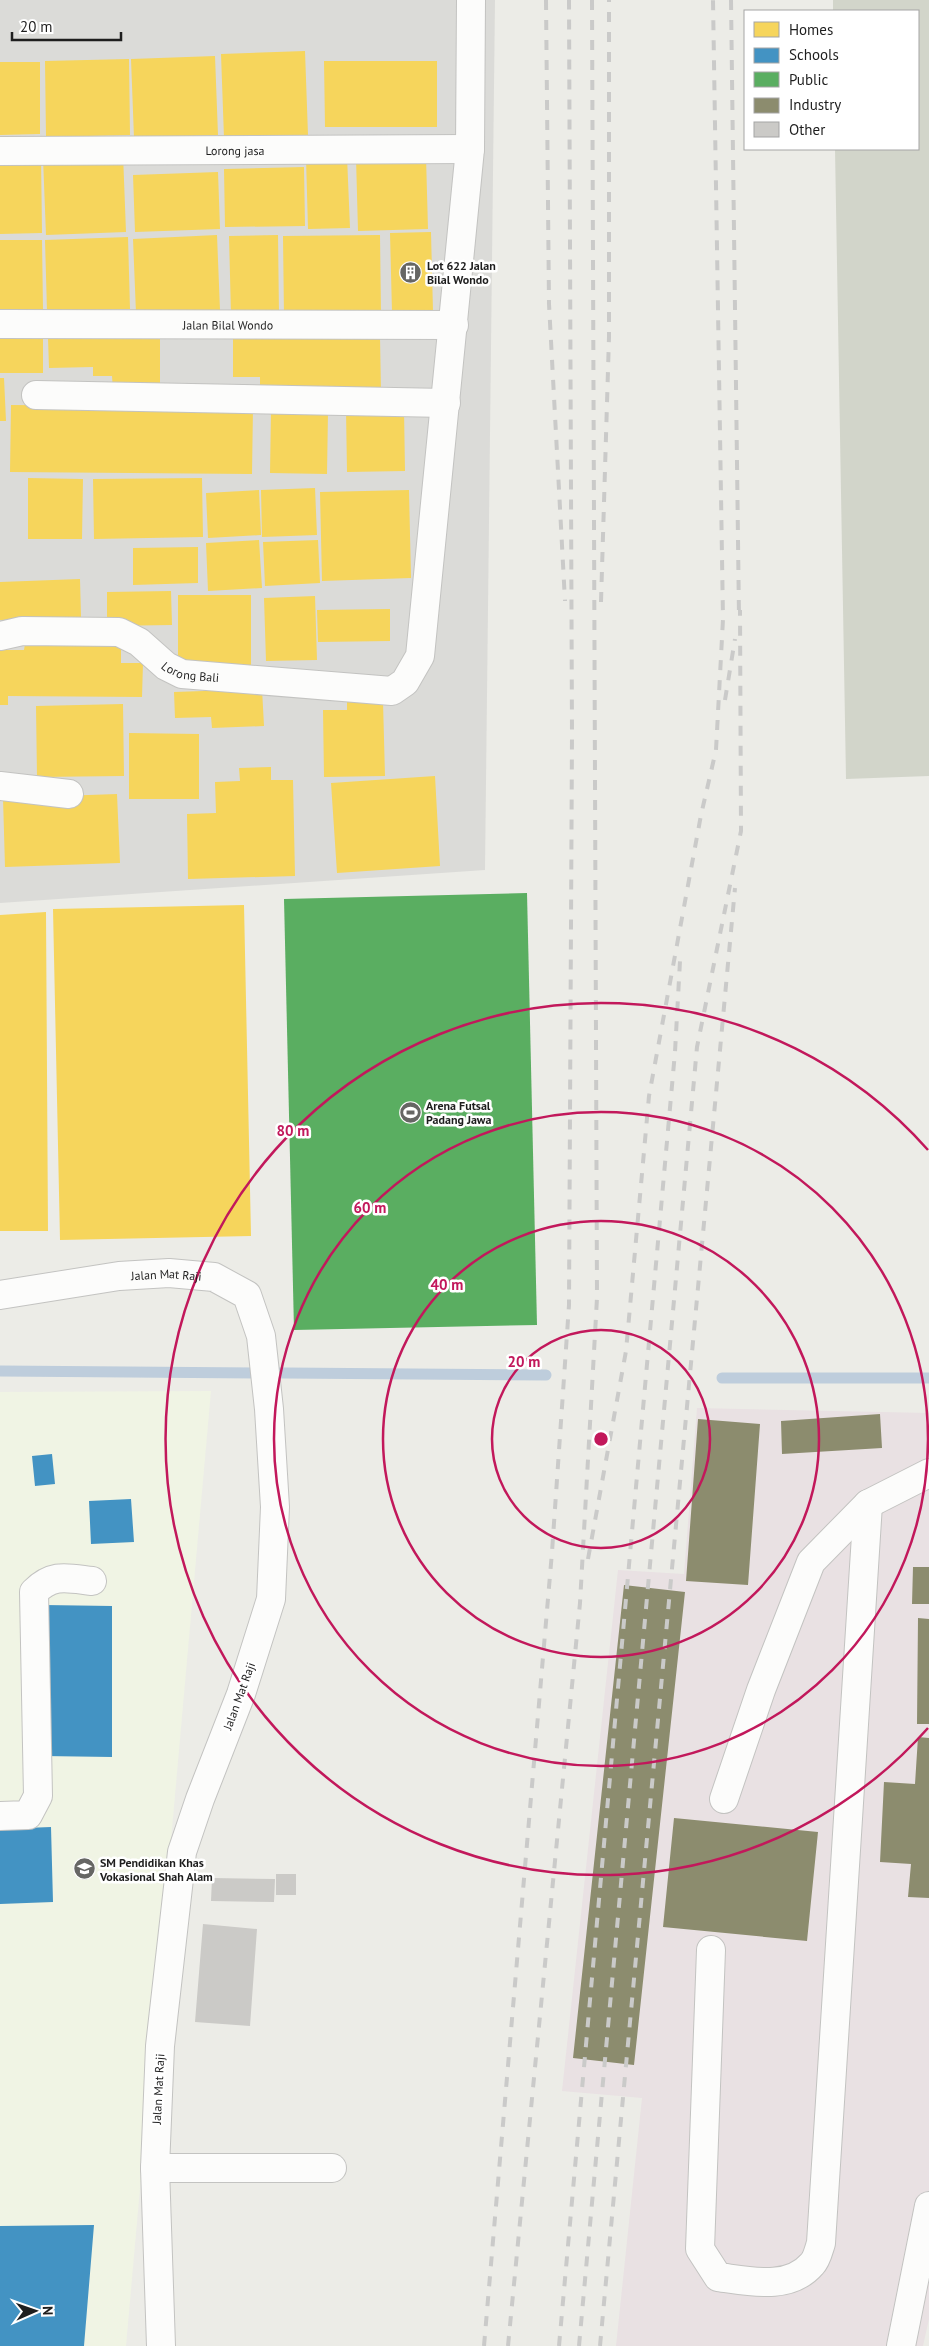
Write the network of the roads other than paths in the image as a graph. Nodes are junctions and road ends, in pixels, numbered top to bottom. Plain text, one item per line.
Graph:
1 (471, 0) edge
2 (470, 149) junction
3 (0, 151) edge
4 (0, 324) edge
5 (454, 325) junction
6 (36, 395) dead end
7 (446, 403) junction
8 (0, 636) edge
9 (0, 786) edge
10 (69, 794) dead end
11 (0, 1295) edge
12 (929, 1473) edge
13 (868, 1504) junction
14 (92, 1581) dead end
15 (724, 1799) dead end
16 (0, 1816) edge
17 (711, 1950) dead end
18 (155, 2168) junction
19 (332, 2168) dead end
20 (929, 2206) edge
21 (161, 2346) edge
22 (901, 2346) edge

1 - 2 street
2 - 3 street, Lorong jasa
2 - 5 street
4 - 5 street, Jalan Bilal Wondo
5 - 7 street
6 - 7 street
7 - 8 street, Lorong Bali
9 - 10 street
11 - 18 street, Jalan Mat Raji
12 - 13 street
13 - 15 street
13 - 17 street
14 - 16 street
18 - 19 street
18 - 21 street, Jalan Mat Raji
20 - 22 street

